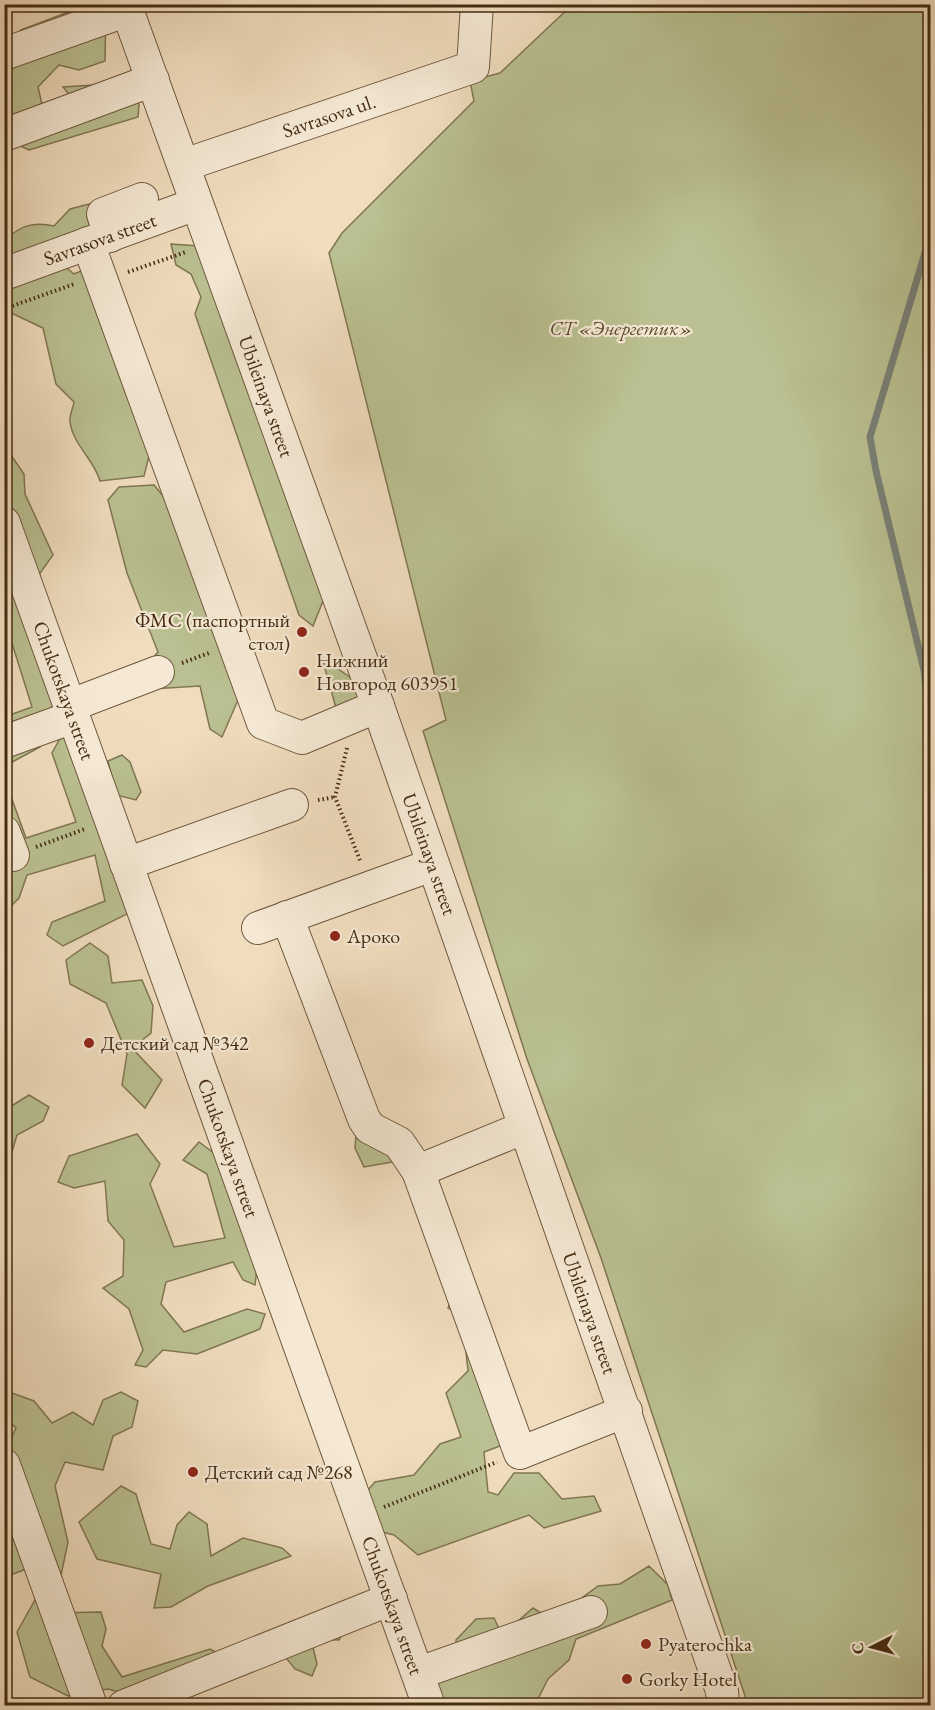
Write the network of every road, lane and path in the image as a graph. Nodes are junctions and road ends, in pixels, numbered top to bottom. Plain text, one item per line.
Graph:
1 (477, 4) edge
2 (127, 8) edge
3 (4, 54) edge
4 (153, 80) junction
5 (4, 135) edge
6 (184, 165) junction
7 (142, 199) dead end
8 (196, 204) junction
9 (99, 239) junction
10 (188, 251) dead end
11 (192, 262) dead end
12 (4, 274) edge
13 (4, 523) edge
14 (232, 644) junction
15 (158, 672) joint
16 (367, 710) junction
17 (71, 712) junction
18 (4, 742) edge
19 (292, 805) dead end
20 (110, 820) junction
21 (9, 844) edge
22 (126, 864) junction
23 (432, 865) junction
24 (371, 887) junction
25 (523, 1128) junction
26 (418, 1171) junction
27 (626, 1411) junction
28 (520, 1453) junction
29 (4, 1465) edge
30 (399, 1502) dead end
31 (392, 1599) junction
32 (591, 1612) dead end
33 (419, 1673) junction
34 (91, 1706) edge
35 (124, 1706) edge
36 (429, 1706) edge
37 (723, 1706) edge

1 - 6 street, Savrasova ul.
2 - 3 street
2 - 4 street, Ubileinaya street
4 - 5 street
4 - 6 street, Ubileinaya street
6 - 8 street, Ubileinaya street
7 - 9 street
8 - 9 street, Savrasova street
8 - 16 street, Ubileinaya street
9 - 12 street, Savrasova street
9 - 14 street
10 - 11 path
13 - 17 street, Chukotskaya street
14 - 15 path
14 - 16 street
15 - 17 street
16 - 23 street, Ubileinaya street
16 - 24 path
17 - 18 street
17 - 20 street, Chukotskaya street
19 - 22 street
20 - 21 path
20 - 22 street, Chukotskaya street
22 - 31 street, Chukotskaya street
23 - 24 street
23 - 25 street, Ubileinaya street
24 - 26 street
25 - 26 street
25 - 27 street, Ubileinaya street
26 - 28 street
27 - 28 street
27 - 37 street, Ubileinaya street
28 - 30 path
29 - 34 street
31 - 33 street, Chukotskaya street
31 - 35 street
32 - 33 street
33 - 36 street, Chukotskaya street

